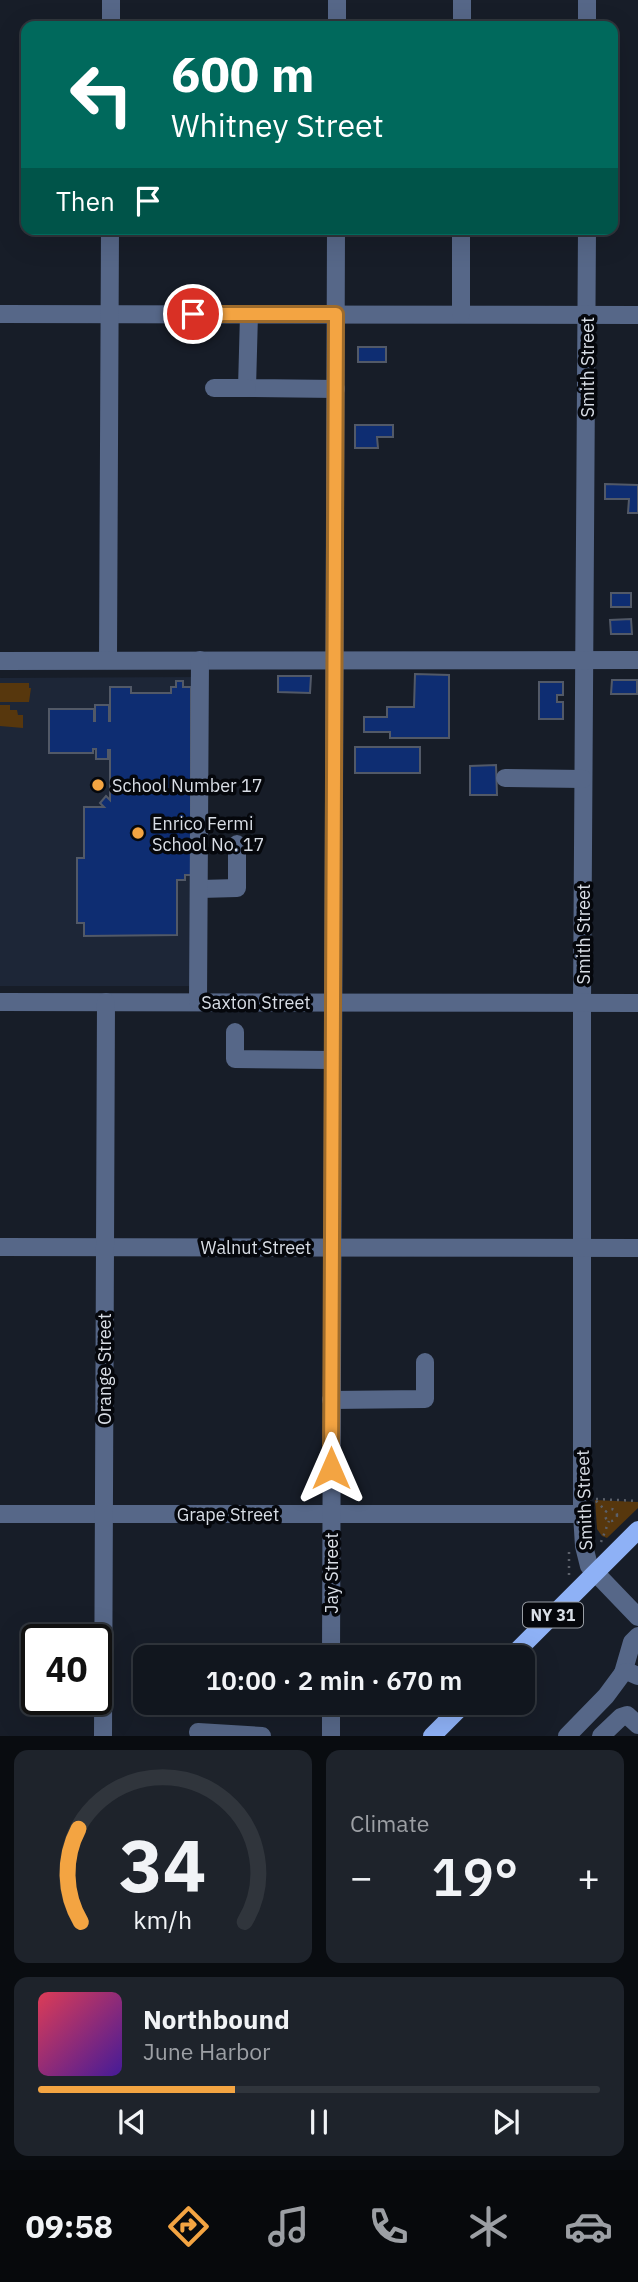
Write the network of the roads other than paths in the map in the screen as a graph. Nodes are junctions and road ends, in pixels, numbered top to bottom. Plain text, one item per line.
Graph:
1 (111, 0) edge
2 (337, 0) edge
3 (462, 0) edge
4 (587, 0) edge
5 (111, 21) edge
6 (337, 21) edge
7 (462, 21) edge
8 (587, 21) edge
9 (110, 235) edge
10 (336, 235) edge
11 (461, 235) edge
12 (587, 235) edge
13 (0, 314) edge
14 (110, 314) junction
15 (249, 314) junction
16 (336, 314) junction
17 (461, 314) junction
18 (587, 314) junction
19 (638, 314) edge
20 (214, 388) dead end
21 (247, 388) junction
22 (336, 388) junction
23 (108, 660) junction
24 (200, 660) junction
25 (334, 660) junction
26 (584, 660) junction
27 (638, 660) edge
28 (0, 661) edge
29 (505, 778) dead end
30 (583, 779) junction
31 (237, 844) dead end
32 (200, 889) junction
33 (0, 1002) edge
34 (106, 1002) junction
35 (198, 1002) junction
36 (333, 1002) junction
37 (582, 1003) junction
38 (638, 1003) edge
39 (234, 1032) dead end
40 (333, 1060) junction
41 (0, 1247) edge
42 (105, 1247) junction
43 (332, 1247) junction
44 (582, 1248) junction
45 (638, 1248) edge
46 (425, 1362) dead end
47 (331, 1400) junction
48 (588, 1513) junction
49 (0, 1514) edge
50 (104, 1514) junction
51 (331, 1514) junction
52 (630, 1529) edge
53 (595, 1573) junction
54 (638, 1617) edge
55 (638, 1636) edge
56 (331, 1645) edge
57 (523, 1645) edge
58 (631, 1675) edge
59 (331, 1715) edge
60 (453, 1715) edge
61 (638, 1725) edge
62 (198, 1732) dead end
63 (103, 1736) edge
64 (262, 1736) edge
65 (331, 1736) edge
66 (432, 1736) edge
67 (567, 1736) edge
68 (601, 1736) edge

1 - 5 street
2 - 6 street
3 - 7 street
4 - 8 street
9 - 14 street
10 - 16 street, Jay Street
11 - 17 street
12 - 18 street, Smith Street
13 - 14 street
14 - 15 street
14 - 23 street
15 - 16 street
15 - 21 street
16 - 17 street
16 - 22 street, Jay Street
17 - 18 street
18 - 19 street
18 - 26 street, Smith Street
20 - 21 street
21 - 22 street
22 - 25 street, Jay Street
23 - 24 street
23 - 28 street
24 - 25 street
24 - 32 street
25 - 26 street
25 - 36 street, Jay Street
26 - 27 street
26 - 30 street, Smith Street
29 - 30 street
30 - 37 street, Smith Street
31 - 32 street
32 - 35 street
33 - 34 street, Saxton Street
34 - 35 street, Saxton Street
34 - 42 street, Orange Street
35 - 36 street, Saxton Street
36 - 37 street, Saxton Street
36 - 40 street, Jay Street
37 - 38 street, Saxton Street
37 - 44 street, Smith Street
39 - 40 street
40 - 43 street, Jay Street
41 - 42 street, Walnut Street
42 - 43 street, Walnut Street
42 - 50 street, Orange Street
43 - 44 street, Walnut Street
43 - 47 street, Jay Street
44 - 45 street, Walnut Street
44 - 48 street, Smith Street
46 - 47 street
47 - 51 street, Jay Street
48 - 51 street, Grape Street
48 - 53 street, Smith Street
49 - 50 street, Grape Street
50 - 51 street, Grape Street
50 - 63 street, Orange Street
51 - 56 street, Jay Street
52 - 53 main road, NY 31
53 - 54 street, Smith Street
53 - 57 main road, NY 31
55 - 58 street
58 - 67 street
59 - 65 street
60 - 66 main road
61 - 68 street
62 - 64 street

